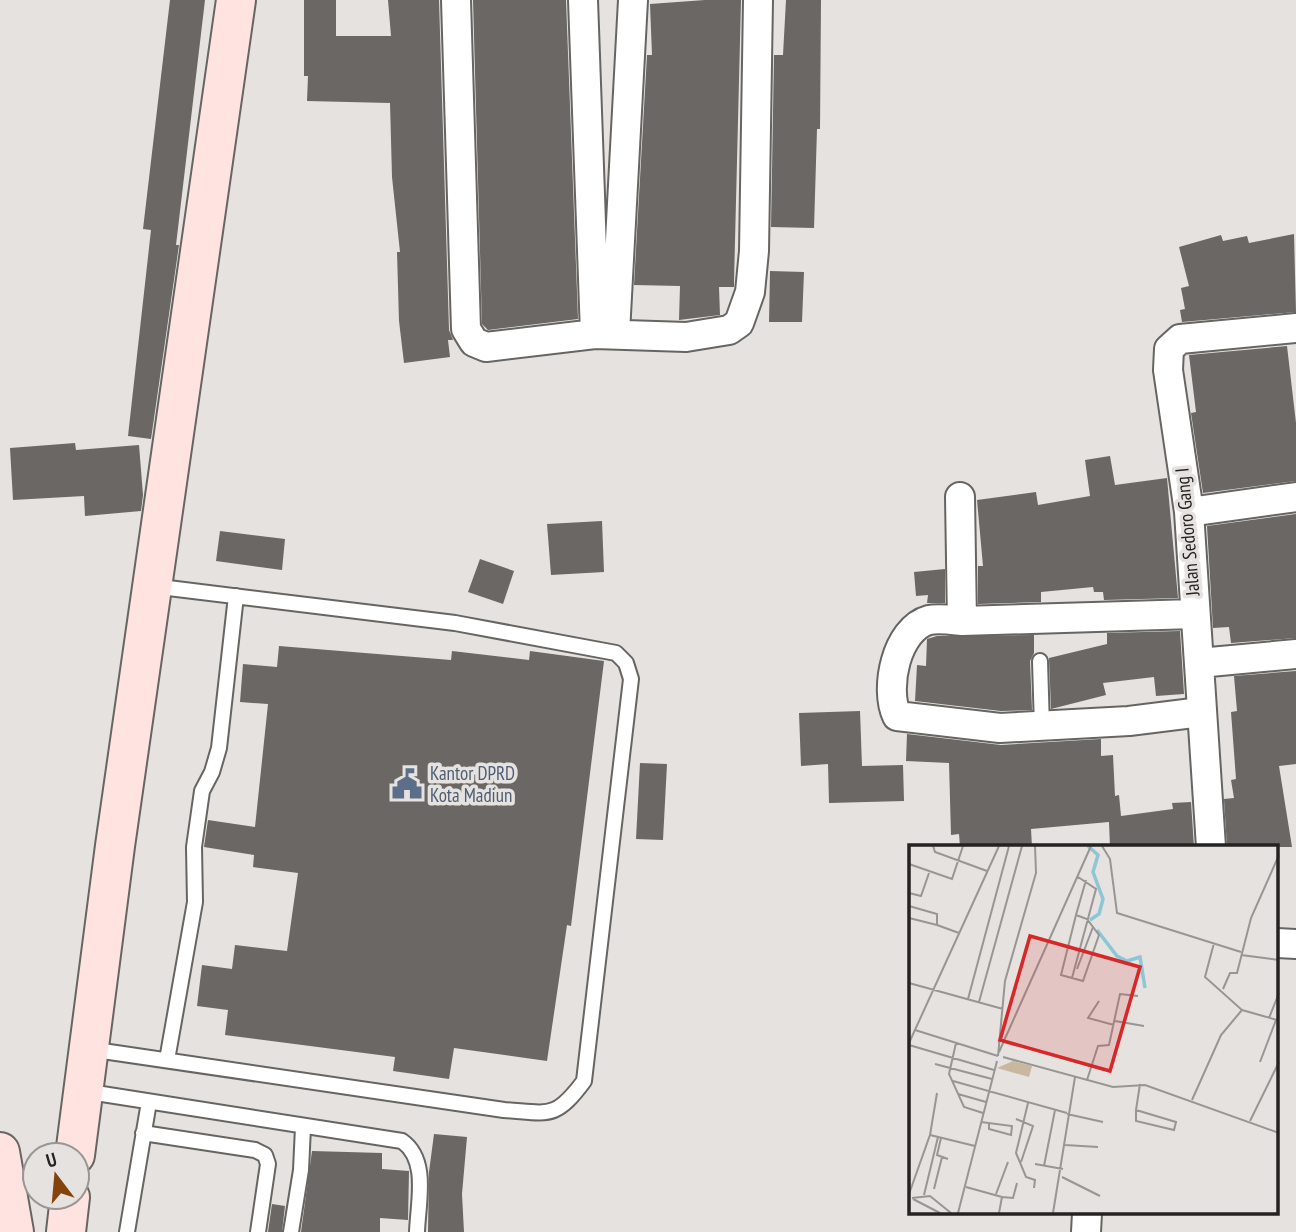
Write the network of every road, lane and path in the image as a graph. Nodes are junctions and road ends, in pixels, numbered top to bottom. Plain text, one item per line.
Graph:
1 (236, 0) edge
2 (456, 0) edge
3 (583, 0) edge
4 (633, 0) edge
5 (758, 0) edge
6 (1296, 328) edge
7 (605, 334) junction
8 (960, 497) dead end
9 (1296, 497) edge
10 (1189, 512) junction
11 (151, 586) junction
12 (236, 596) junction
13 (1194, 614) junction
14 (962, 621) junction
15 (1296, 654) edge
16 (1040, 661) dead end
17 (1199, 663) junction
18 (1201, 712) junction
19 (1042, 727) junction
20 (1211, 845) edge
21 (1278, 943) edge
22 (1296, 944) edge
23 (88, 1048) junction
24 (167, 1060) junction
25 (82, 1091) junction
26 (149, 1102) junction
27 (303, 1127) junction
28 (143, 1133) junction
29 (77, 1141) edge
30 (0, 1152) edge
31 (68, 1211) edge
32 (1087, 1214) edge
33 (14, 1232) edge
34 (66, 1232) edge
35 (127, 1232) edge
36 (258, 1232) edge
37 (291, 1232) edge
38 (417, 1232) edge
39 (1086, 1232) edge

1 - 11 street
2 - 7 street
3 - 7 street
4 - 7 street
5 - 7 street
6 - 10 street, Jalan Sedoro Gang I
8 - 14 street
9 - 10 street
10 - 13 street, Jalan Sedoro Gang I
11 - 12 lane
11 - 23 street
12 - 24 lane
12 - 24 lane
13 - 14 street
13 - 17 street, Jalan Sedoro Gang I
14 - 19 street
15 - 17 street
16 - 19 lane
17 - 18 street, Jalan Sedoro Gang I
18 - 19 street
18 - 20 street, Jalan Sedoro Gang I
21 - 22 street
23 - 24 lane
23 - 25 street
25 - 26 lane
25 - 29 street
26 - 27 lane
26 - 28 lane
27 - 37 lane
27 - 38 lane
28 - 35 lane
28 - 36 lane
30 - 33 street
31 - 34 street
32 - 39 street

